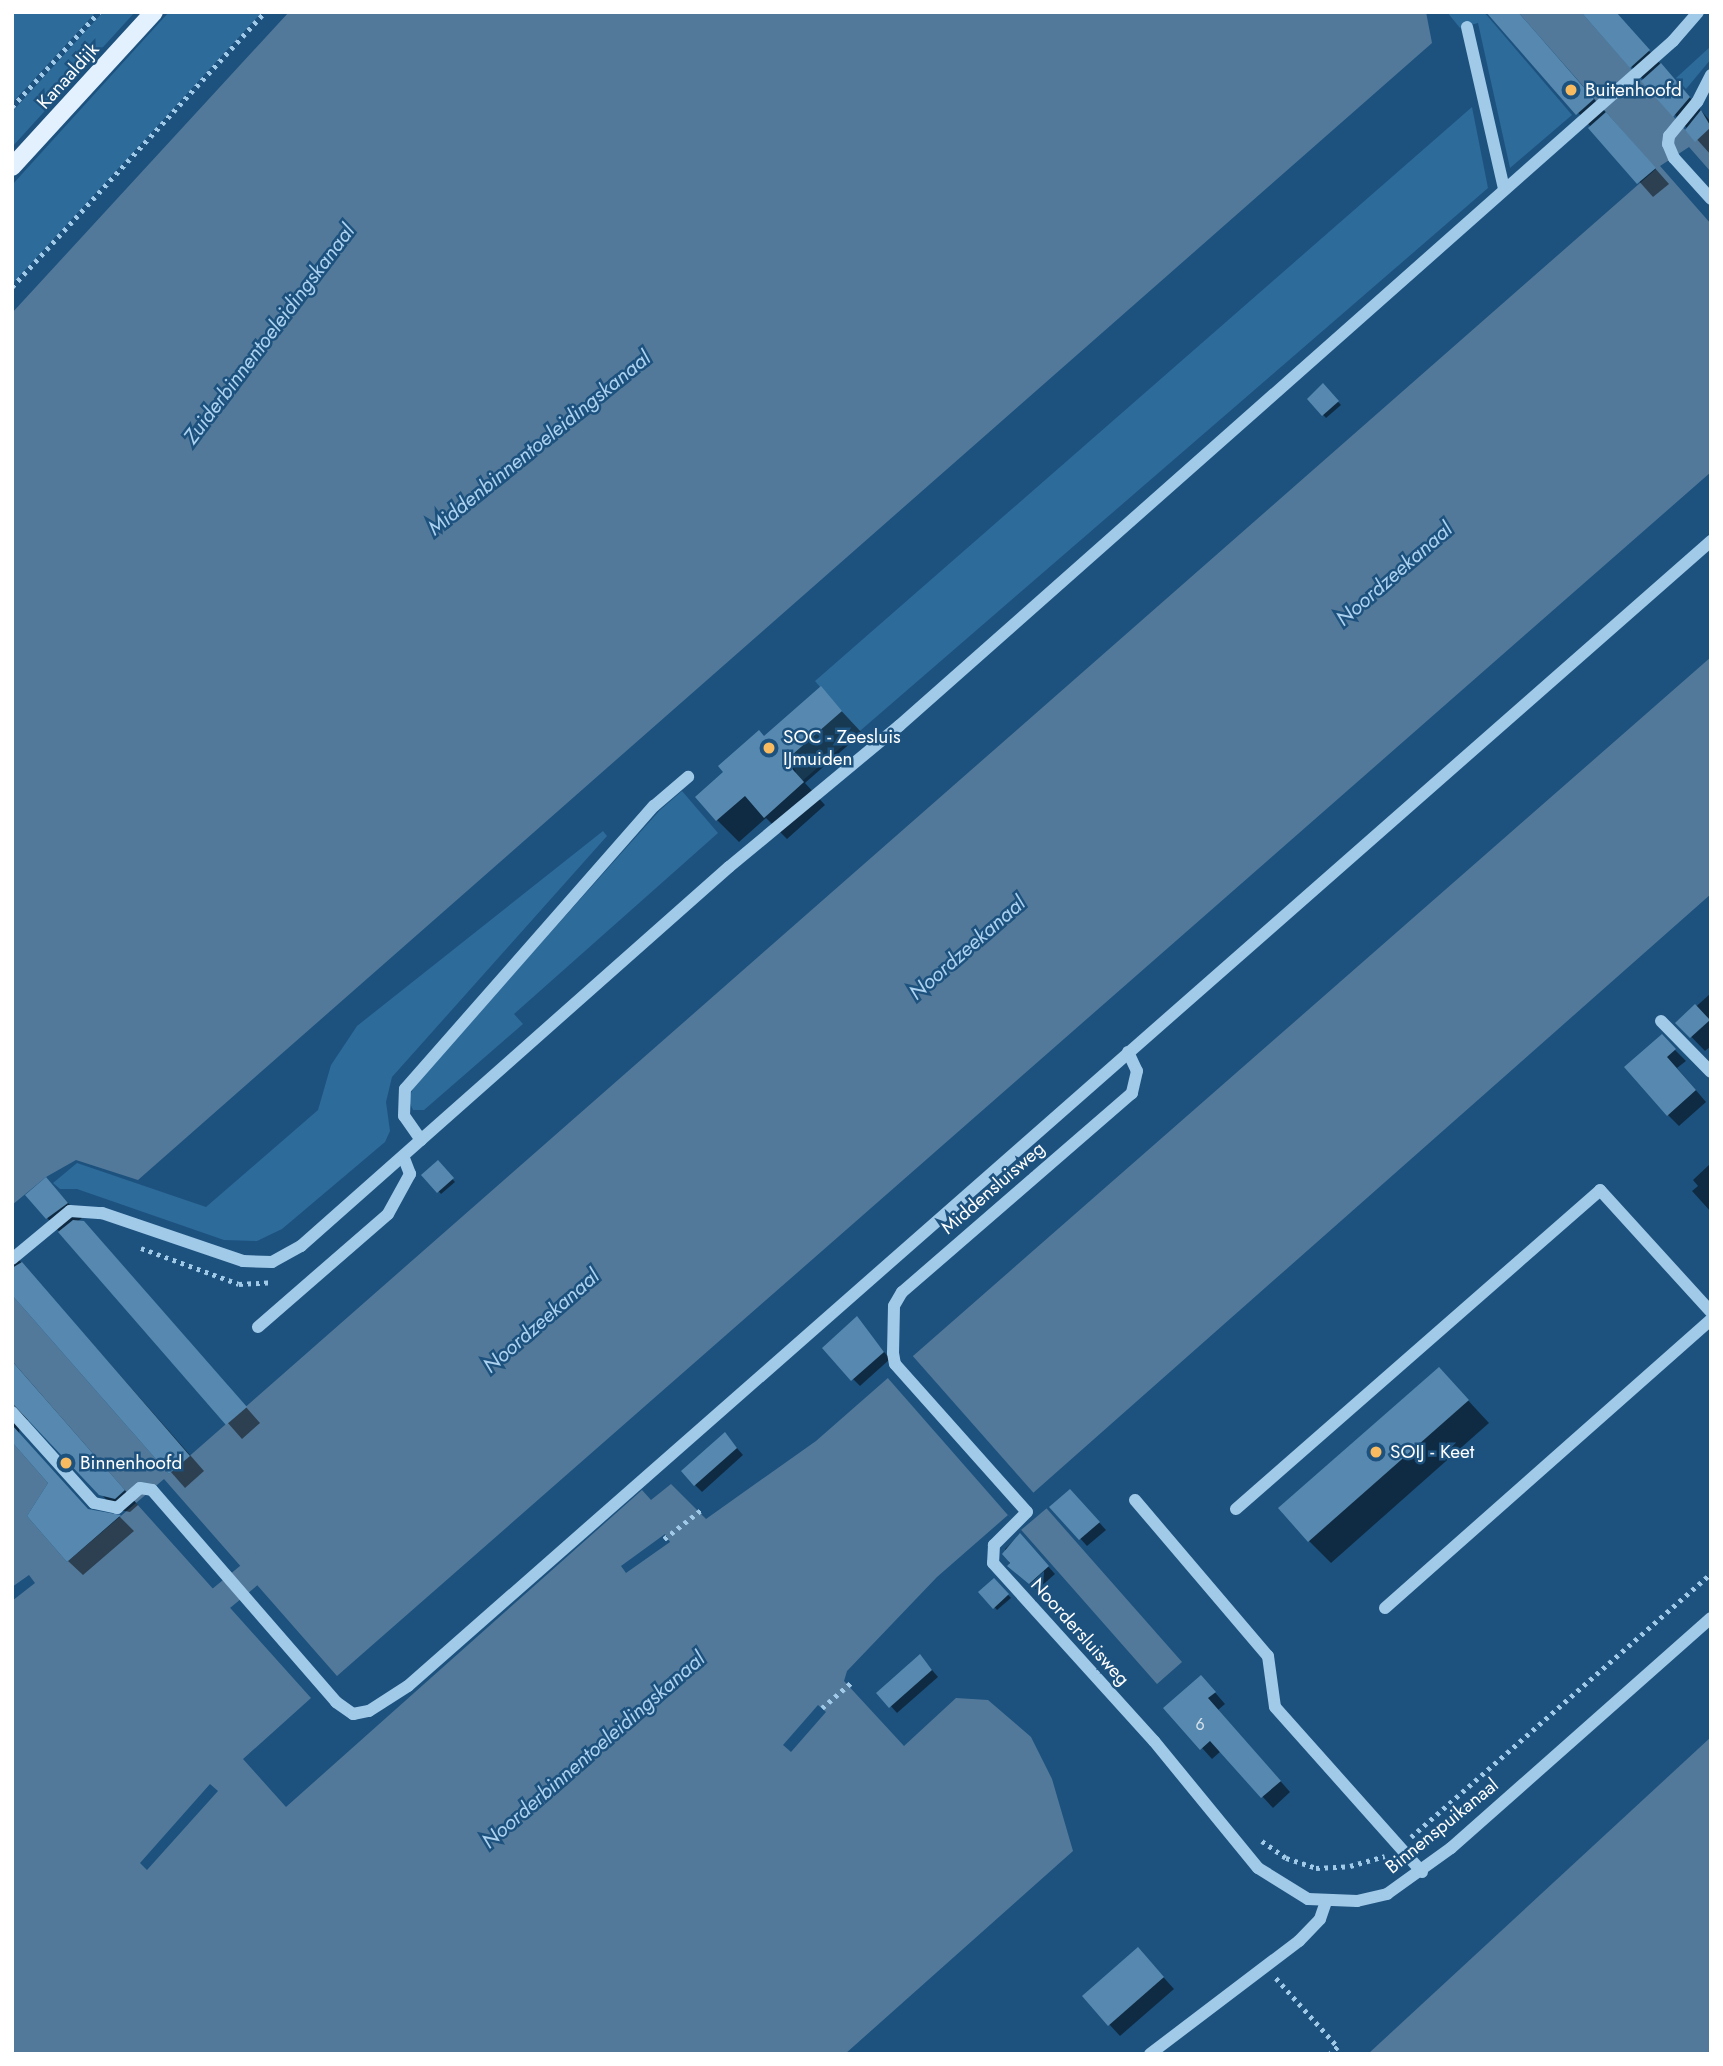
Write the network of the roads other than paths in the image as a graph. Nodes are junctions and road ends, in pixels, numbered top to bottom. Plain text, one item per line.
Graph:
1 (154, 12) edge
2 (1698, 12) edge
3 (1467, 27) dead end
4 (1711, 75) edge
5 (12, 167) edge
6 (1504, 189) junction
7 (1711, 199) edge
8 (1711, 541) edge
9 (688, 776) dead end
10 (1661, 1021) dead end
11 (1128, 1052) junction
12 (1711, 1072) edge
13 (421, 1140) junction
14 (403, 1156) junction
15 (12, 1259) edge
16 (1711, 1312) edge
17 (1711, 1320) edge
18 (258, 1326) dead end
19 (895, 1364) joint
20 (12, 1412) edge
21 (1135, 1500) dead end
22 (1236, 1509) dead end
23 (1385, 1608) dead end
24 (1711, 1618) edge
25 (1422, 1872) junction
26 (1326, 1902) junction
27 (1150, 2054) edge

1 - 5 main road, Kanaaldijk
2 - 6 street
3 - 6 street
4 - 7 street
6 - 13 street
8 - 11 street
9 - 13 street
10 - 12 street
11 - 19 street, Middensluisweg
11 - 20 street
13 - 14 street
14 - 15 street
14 - 18 street
16 - 22 street
17 - 23 street
19 - 26 street, Noordersluisweg
21 - 25 street
24 - 25 street, Binnenspuikanaal
25 - 26 street, Binnenspuikanaal
26 - 27 street

